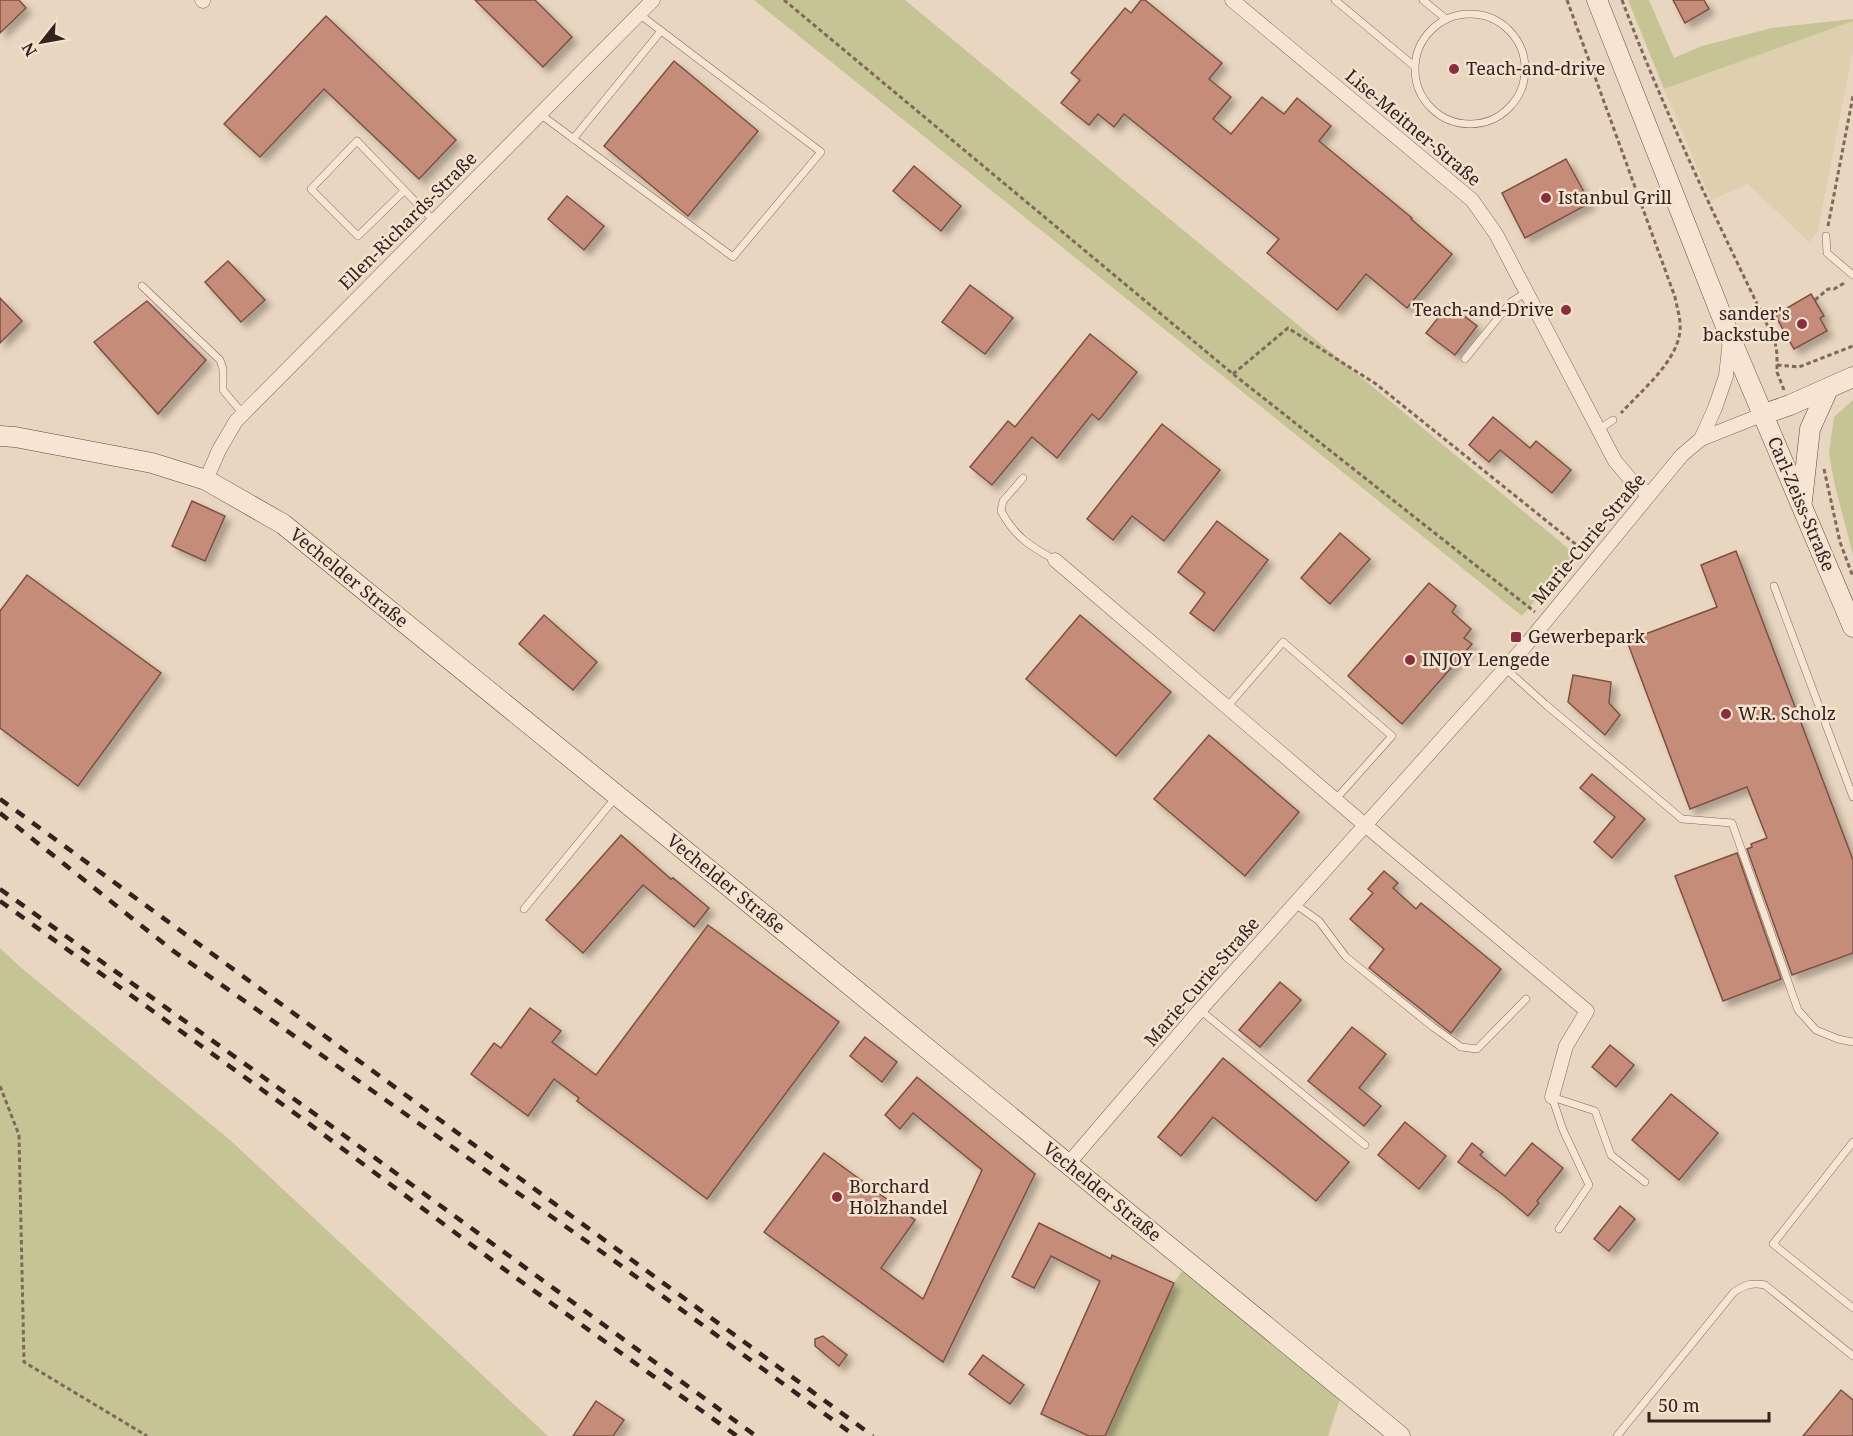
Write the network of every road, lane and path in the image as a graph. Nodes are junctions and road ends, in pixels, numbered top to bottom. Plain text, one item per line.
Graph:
1 (652, 0) edge
2 (784, 0) edge
3 (1232, 0) edge
4 (1335, 0) edge
5 (1423, 0) edge
6 (1567, 0) edge
7 (1597, 0) edge
8 (1622, 0) edge
9 (639, 14) junction
10 (1446, 19) junction
11 (661, 31) junction
12 (1414, 66) junction
13 (1853, 96) edge
14 (540, 114) junction
15 (573, 139) junction
16 (404, 191) junction
17 (434, 221) junction
18 (1826, 236) joint
19 (1853, 277) edge
20 (142, 286) dead end
21 (1527, 292) junction
22 (1815, 300) dead end
23 (1730, 337) junction
24 (1853, 346) edge
25 (1465, 359) dead end
26 (1777, 365) junction
27 (1233, 374) junction
28 (1853, 377) edge
29 (1828, 389) junction
30 (1790, 405) junction
31 (243, 414) junction
32 (1764, 414) junction
33 (1613, 420) joint
34 (1598, 430) junction
35 (0, 436) edge
36 (1701, 439) junction
37 (1822, 460) dead end
38 (1023, 478) dead end
39 (206, 480) junction
40 (1649, 495) junction
41 (1802, 504) junction
42 (1055, 560) joint
43 (1594, 560) junction
44 (1853, 577) edge
45 (1774, 586) dead end
46 (1545, 620) junction
47 (1853, 627) edge
48 (1505, 668) junction
49 (1227, 707) junction
50 (617, 796) junction
51 (1853, 797) edge
52 (1335, 800) junction
53 (1365, 825) junction
54 (1294, 904) junction
55 (524, 909) dead end
56 (1526, 999) dead end
57 (1200, 1010) junction
58 (1853, 1042) edge
59 (0, 1086) edge
60 (1552, 1097) junction
61 (1853, 1142) edge
62 (1365, 1145) dead end
63 (1068, 1164) junction
64 (1645, 1182) dead end
65 (1558, 1228) dead end
66 (1853, 1308) edge
67 (1853, 1356) edge
68 (147, 1436) edge
69 (1400, 1436) edge
70 (1617, 1436) edge

1 - 9 street, Ellen-Richards-Straße
2 - 27 path
3 - 21 street, Lise-Meitner-Straße
4 - 12 lane
5 - 10 lane
6 - 33 path
7 - 23 main road, Carl-Zeiss-Straße
8 - 26 path
9 - 11 lane
9 - 14 street, Ellen-Richards-Straße
10 - 12 lane
10 - 12 lane
11 - 15 lane
11 - 15 lane
13 - 18 path
14 - 15 lane
14 - 17 street, Ellen-Richards-Straße
16 - 16 lane
16 - 17 lane
17 - 31 street, Ellen-Richards-Straße
18 - 19 lane
19 - 22 path
20 - 31 lane
21 - 25 lane
21 - 34 street, Lise-Meitner-Straße
23 - 32 main road, Carl-Zeiss-Straße
23 - 36 street, Marie-Curie-Straße
24 - 26 path
26 - 30 path
27 - 43 path
27 - 46 path
28 - 29 main road
29 - 30 main road
29 - 41 main road
30 - 32 main road
31 - 39 street, Ellen-Richards-Straße
32 - 36 street, Marie-Curie-Straße
32 - 41 main road, Carl-Zeiss-Straße
33 - 34 lane
34 - 40 street, Lise-Meitner-Straße
35 - 39 main road, Vechelder Straße
36 - 40 street, Marie-Curie-Straße
37 - 44 path
38 - 42 lane
39 - 50 main road, Vechelder Straße
40 - 43 street, Marie-Curie-Straße
41 - 47 main road, Carl-Zeiss-Straße
42 - 49 street
43 - 46 street, Marie-Curie-Straße
45 - 51 lane
46 - 48 street, Marie-Curie-Straße
48 - 53 street, Marie-Curie-Straße
48 - 58 lane
49 - 52 street
49 - 52 lane
50 - 55 lane
50 - 63 main road, Vechelder Straße
52 - 53 street
53 - 54 street, Marie-Curie-Straße
53 - 60 street
54 - 56 lane
54 - 57 street, Marie-Curie-Straße
57 - 62 lane
57 - 63 street, Marie-Curie-Straße
59 - 68 path
60 - 64 lane
60 - 65 lane
61 - 66 lane
63 - 69 main road, Vechelder Straße
67 - 70 lane

